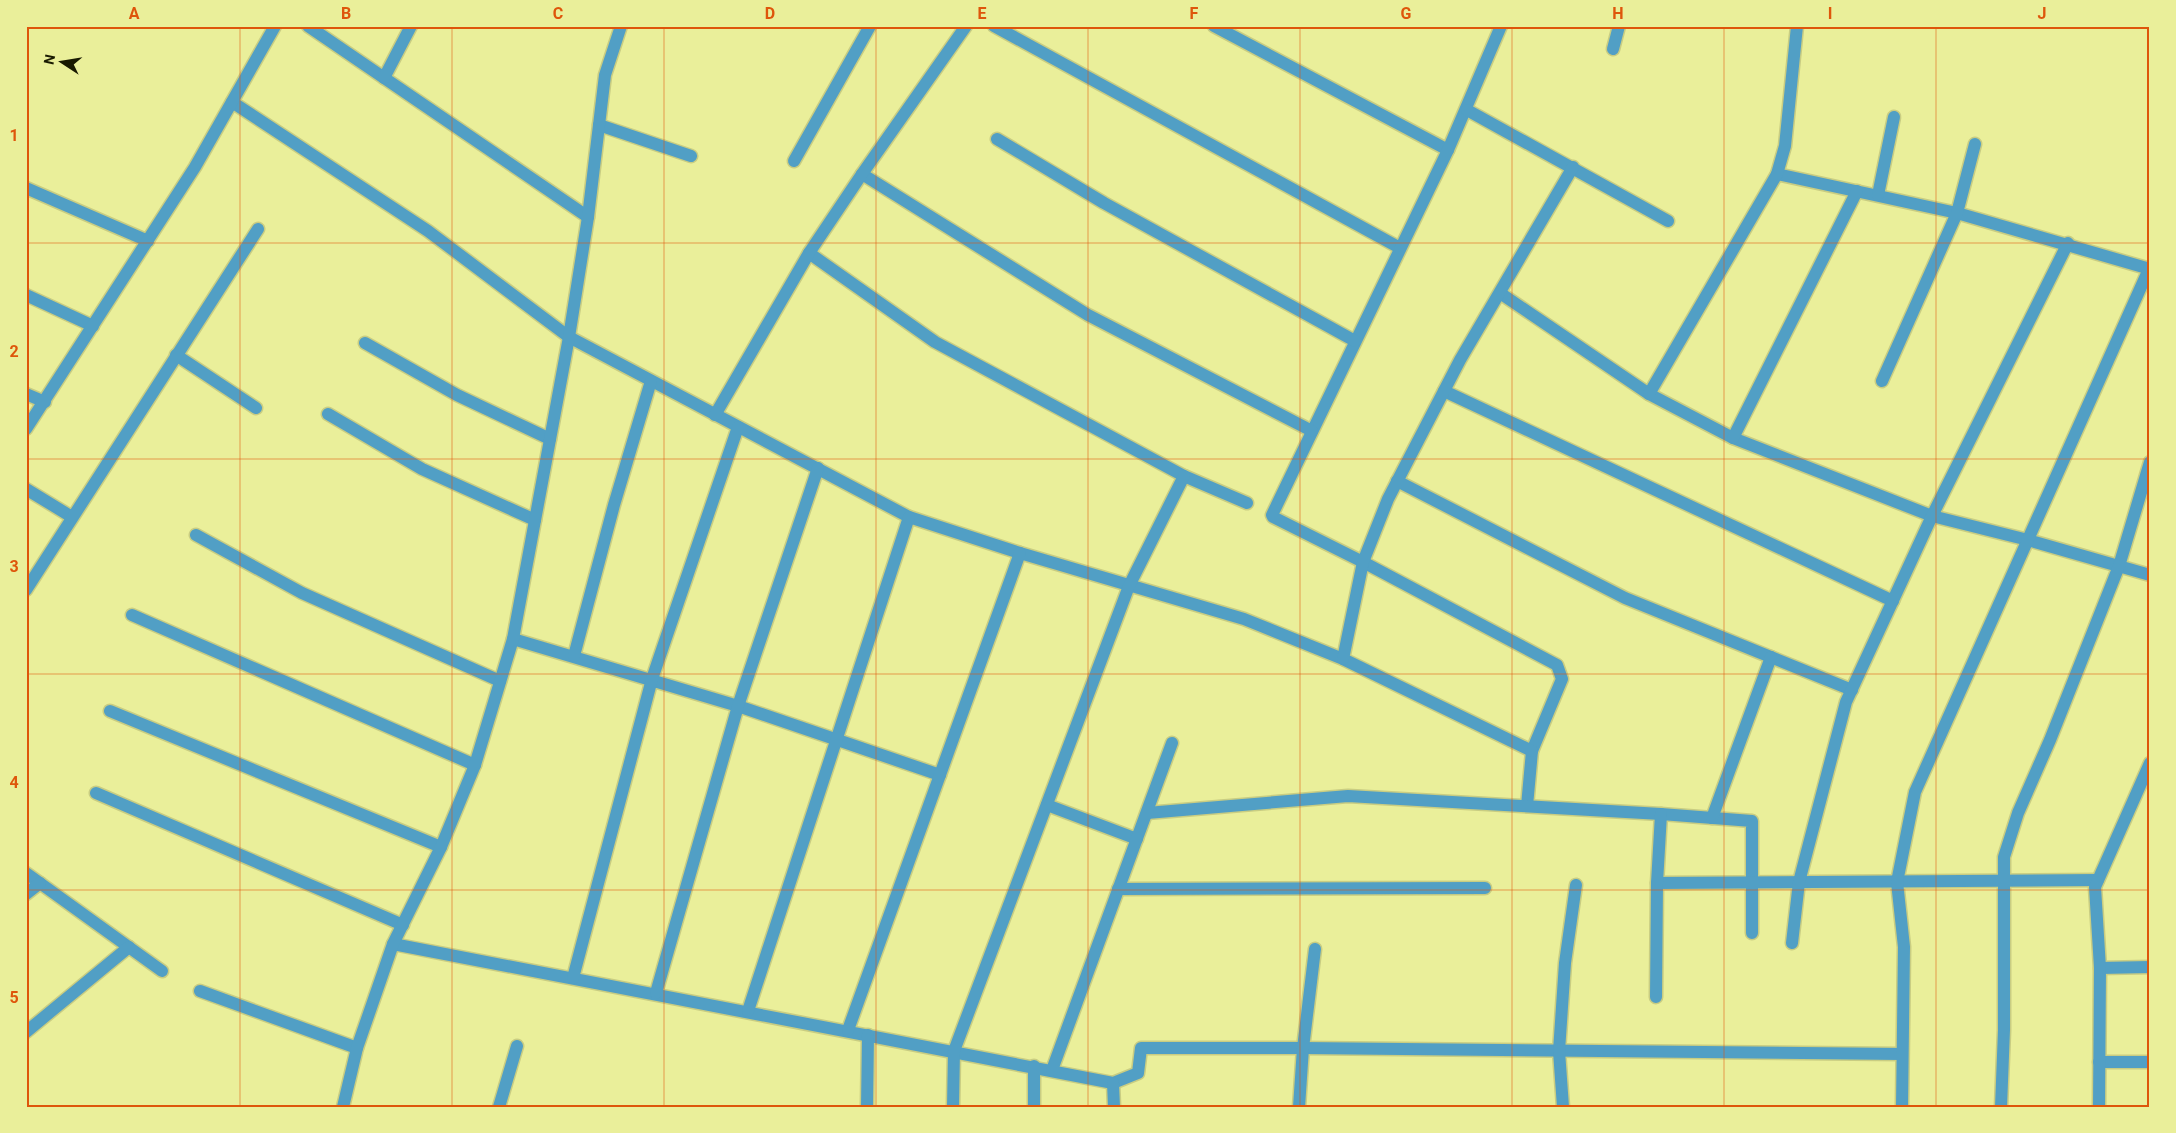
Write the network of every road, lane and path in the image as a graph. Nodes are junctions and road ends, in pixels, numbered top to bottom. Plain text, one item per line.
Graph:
1 (275, 26) edge
2 (308, 26) edge
3 (411, 26) edge
4 (621, 26) edge
5 (870, 26) edge
6 (966, 26) edge
7 (994, 26) edge
8 (1214, 26) edge
9 (1501, 26) edge
10 (1619, 26) edge
11 (1797, 26) edge
12 (1614, 49) dead end
13 (384, 78) junction
14 (232, 102) junction
15 (1467, 110) junction
16 (1894, 117) dead end
17 (599, 125) junction
18 (997, 140) dead end
19 (1976, 144) dead end
20 (1448, 150) junction
21 (691, 156) dead end
22 (794, 161) dead end
23 (1573, 168) junction
24 (862, 174) junction
25 (1777, 174) junction
26 (26, 188) edge
27 (1857, 191) junction
28 (1878, 195) junction
29 (1957, 212) junction
30 (588, 217) junction
31 (1668, 220) dead end
32 (258, 228) dead end
33 (148, 241) junction
34 (2068, 243) junction
35 (1400, 248) junction
36 (809, 253) junction
37 (2149, 269) edge
38 (1500, 294) junction
39 (26, 295) edge
40 (93, 326) junction
41 (569, 337) junction
42 (1355, 341) junction
43 (365, 343) dead end
44 (176, 355) junction
45 (651, 380) junction
46 (1882, 381) dead end
47 (1444, 391) junction
48 (26, 394) edge
49 (1649, 394) junction
50 (45, 402) junction
51 (256, 408) dead end
52 (328, 414) dead end
53 (715, 415) junction
54 (738, 427) junction
55 (26, 429) edge
56 (1312, 431) junction
57 (1733, 438) junction
58 (550, 439) junction
59 (2150, 462) edge
60 (818, 468) junction
61 (1184, 476) junction
62 (1397, 481) junction
63 (26, 489) edge
64 (1247, 503) dead end
65 (1932, 516) junction
66 (72, 517) junction
67 (909, 517) junction
68 (535, 520) junction
69 (196, 535) dead end
70 (2028, 540) junction
71 (1020, 553) junction
72 (1363, 562) junction
73 (2119, 566) junction
74 (2150, 576) edge
75 (1129, 586) junction
76 (26, 590) edge
77 (1893, 602) junction
78 (132, 614) dead end
79 (513, 639) junction
80 (574, 656) junction
81 (1771, 657) junction
82 (1343, 659) junction
83 (652, 679) junction
84 (500, 681) junction
85 (1852, 690) junction
86 (738, 706) junction
87 (110, 712) dead end
88 (837, 740) junction
89 (1172, 742) dead end
90 (1532, 751) junction
91 (2150, 763) edge
92 (475, 765) junction
93 (940, 775) junction
94 (96, 793) dead end
95 (1047, 805) junction
96 (1527, 806) junction
97 (1147, 813) junction
98 (1661, 814) junction
99 (1712, 818) junction
100 (1137, 839) junction
101 (442, 846) junction
102 (26, 873) edge
103 (2098, 880) junction
104 (2003, 881) junction
105 (1799, 882) junction
106 (1896, 882) junction
107 (40, 883) junction
108 (1657, 883) junction
109 (1752, 883) junction
110 (1576, 885) dead end
111 (1485, 888) dead end
112 (1118, 889) junction
113 (26, 894) edge
114 (403, 925) junction
115 (1752, 933) dead end
116 (1792, 943) dead end
117 (394, 944) junction
118 (129, 947) junction
119 (1314, 950) dead end
120 (2150, 967) edge
121 (2100, 968) junction
122 (162, 971) dead end
123 (573, 978) junction
124 (200, 991) dead end
125 (656, 994) junction
126 (1656, 996) dead end
127 (748, 1011) junction
128 (848, 1030) junction
129 (26, 1032) edge
130 (868, 1034) junction
131 (517, 1046) dead end
132 (357, 1048) junction
133 (1303, 1048) junction
134 (954, 1051) junction
135 (1559, 1051) junction
136 (1902, 1054) junction
137 (2099, 1062) junction
138 (2150, 1062) edge
139 (1034, 1066) junction
140 (1052, 1070) junction
141 (1113, 1083) junction
142 (342, 1107) edge
143 (499, 1107) edge
144 (867, 1107) edge
145 (954, 1107) edge
146 (1034, 1107) edge
147 (1114, 1107) edge
148 (1299, 1107) edge
149 (1563, 1107) edge
150 (1902, 1107) edge
151 (2001, 1107) edge
152 (2099, 1107) edge

1 - 14 street
2 - 13 street
3 - 13 street
4 - 17 street
5 - 22 street
6 - 24 street
7 - 35 street
8 - 20 street
9 - 15 street
10 - 12 street
11 - 25 street
13 - 30 street
14 - 33 street
14 - 41 street
15 - 20 street
15 - 23 street
16 - 28 street
17 - 21 street
17 - 30 street
18 - 42 street
19 - 29 street
20 - 35 street
23 - 31 street
23 - 38 street
24 - 36 street
24 - 56 street
25 - 27 street
25 - 49 street
26 - 33 street
27 - 28 street
27 - 57 street
28 - 29 street
29 - 34 street
29 - 46 street
30 - 41 street
32 - 44 street
33 - 40 street
34 - 37 street
34 - 65 street
35 - 42 street
36 - 53 street
36 - 61 street
37 - 70 street
38 - 47 street
38 - 49 street
39 - 40 street
40 - 50 street
41 - 45 street
41 - 58 street
42 - 56 street
43 - 58 street
44 - 51 street
44 - 66 street
45 - 53 street
45 - 80 street
47 - 62 street
47 - 77 street
48 - 50 street
49 - 57 street
50 - 55 street
52 - 68 street
53 - 54 street
54 - 60 street
54 - 83 street
56 - 72 street
57 - 65 street
58 - 68 street
59 - 73 street
60 - 67 street
60 - 86 street
61 - 64 street
61 - 75 street
62 - 72 street
62 - 81 street
63 - 66 street
65 - 70 street
65 - 77 street
66 - 76 street
67 - 71 street
67 - 88 street
68 - 79 street
69 - 84 street
70 - 73 street
70 - 106 street
71 - 75 street
71 - 93 street
72 - 82 street
72 - 90 street
73 - 74 street
73 - 104 street
75 - 82 street
75 - 95 street
77 - 85 street
78 - 92 street
79 - 80 street
79 - 84 street
80 - 83 street
81 - 85 street
81 - 99 street
82 - 90 street
83 - 86 street
83 - 123 street
84 - 92 street
85 - 105 street
86 - 88 street
86 - 125 street
87 - 101 street
88 - 93 street
88 - 127 street
89 - 97 street
90 - 96 street
91 - 103 street
92 - 101 street
93 - 128 street
94 - 114 street
95 - 100 street
95 - 134 street
96 - 97 street
96 - 98 street
97 - 100 street
98 - 99 street
98 - 108 street
99 - 109 street
100 - 112 street
101 - 114 street
102 - 107 street
103 - 104 street
103 - 121 street
104 - 106 street
104 - 151 street
105 - 106 street
105 - 109 street
105 - 116 street
106 - 136 street
107 - 113 street
107 - 118 street
108 - 109 street
108 - 126 street
109 - 115 street
110 - 135 street
111 - 112 street
112 - 140 street
114 - 117 street
117 - 123 street
117 - 132 street
118 - 122 street
118 - 129 street
119 - 133 street
120 - 121 street
121 - 137 street
123 - 125 street
124 - 132 street
125 - 127 street
127 - 128 street
128 - 130 street
130 - 134 street
130 - 144 street
131 - 143 street
132 - 142 street
133 - 135 street
133 - 141 street
133 - 148 street
134 - 139 street
134 - 145 street
135 - 136 street
135 - 149 street
136 - 150 street
137 - 138 street
137 - 152 street
139 - 140 street
139 - 146 street
140 - 141 street
141 - 147 street

